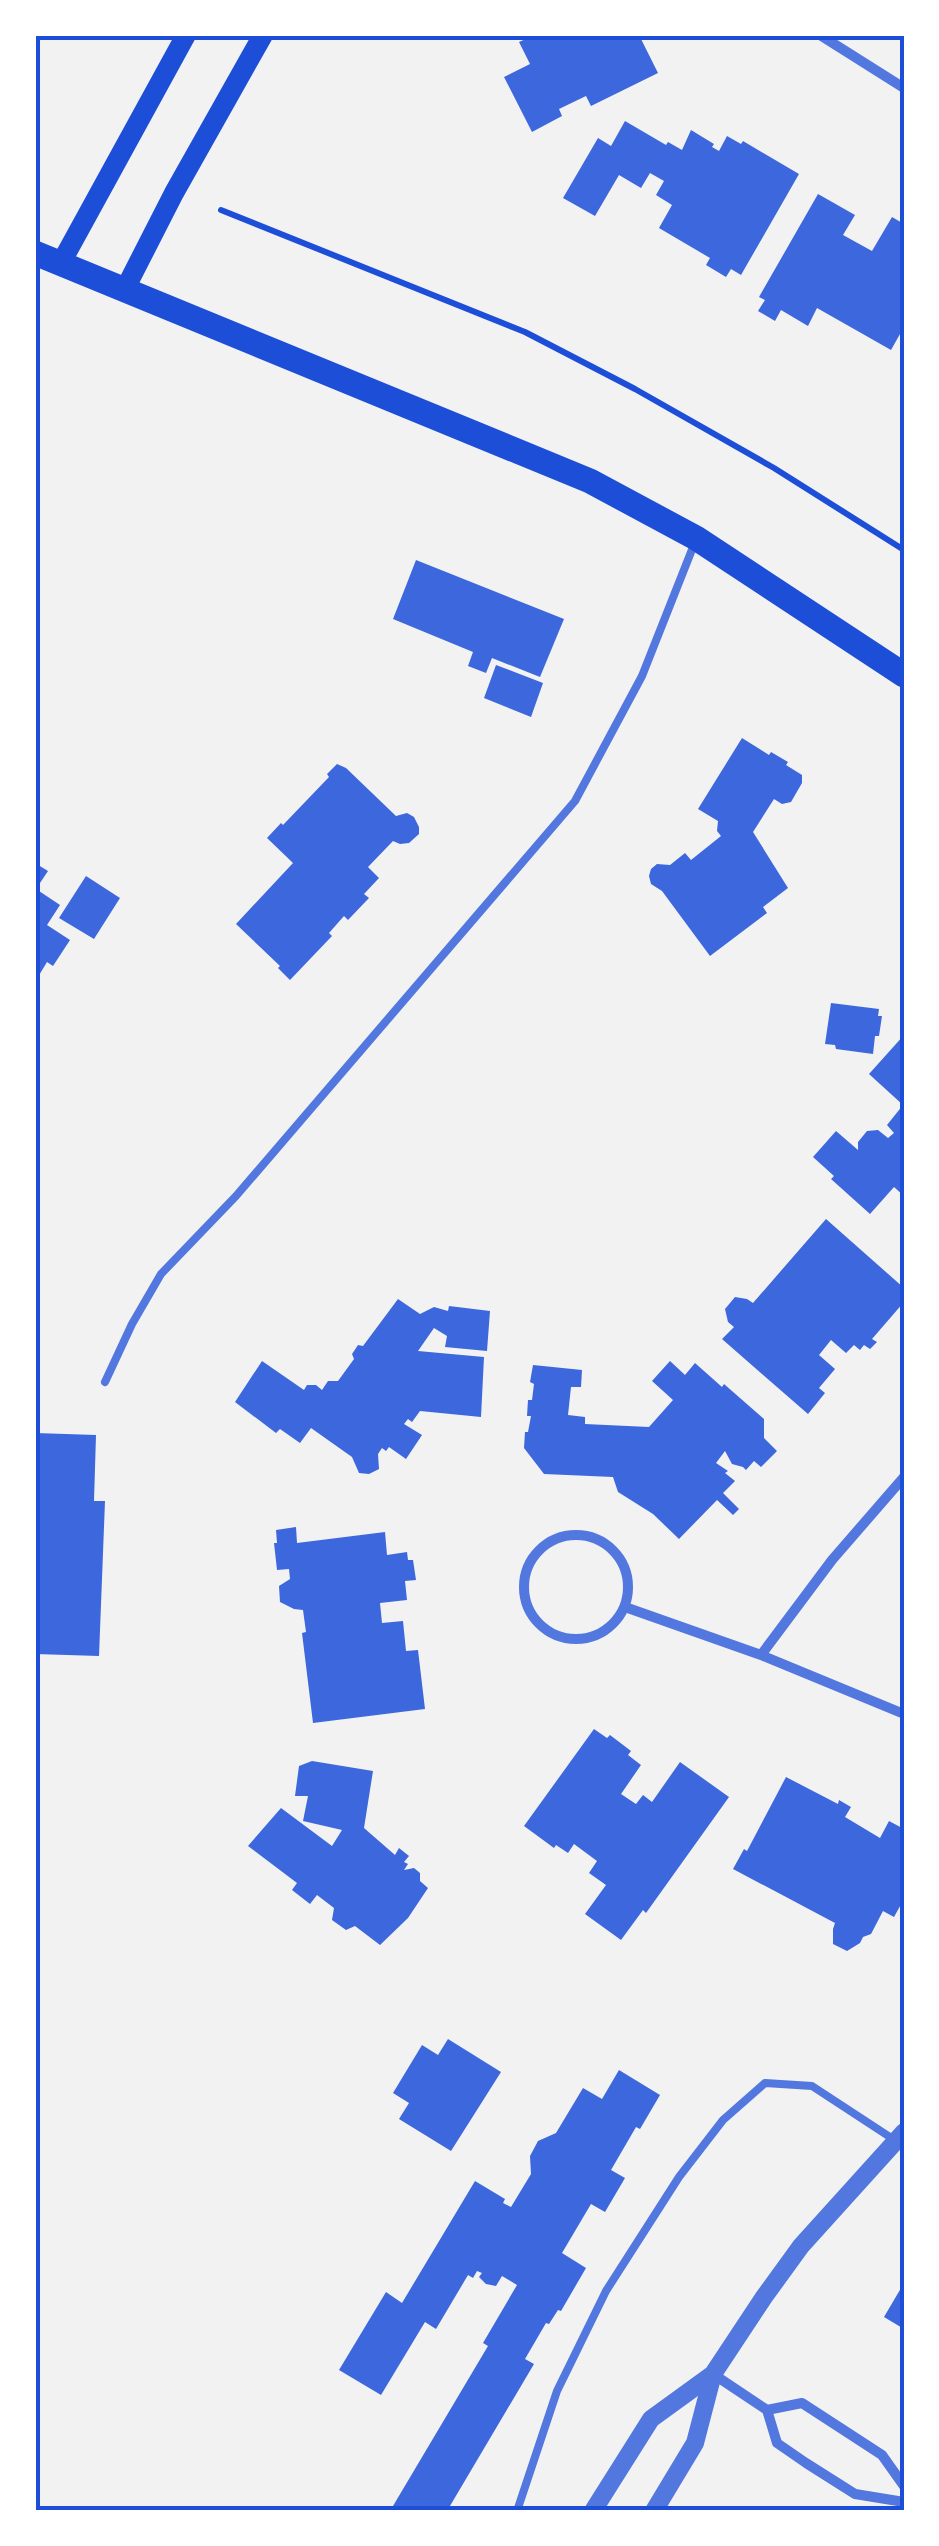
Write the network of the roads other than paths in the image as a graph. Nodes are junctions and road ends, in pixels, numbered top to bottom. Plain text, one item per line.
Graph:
1 (186, 35) edge
2 (263, 35) edge
3 (820, 35) edge
4 (904, 88) edge
5 (35, 253) edge
6 (61, 263) junction
7 (125, 289) junction
8 (696, 538) junction
9 (904, 675) edge
10 (106, 1382) dead end
11 (904, 1476) edge
12 (625, 1607) junction
13 (762, 1655) junction
14 (904, 1714) edge
15 (900, 2136) edge
16 (713, 2374) junction
17 (767, 2410) junction
18 (904, 2486) edge
19 (904, 2502) edge
20 (517, 2511) edge
21 (593, 2511) edge
22 (654, 2511) edge

1 - 6 main road
2 - 7 main road
3 - 4 street
5 - 6 main road
6 - 7 main road
7 - 8 main road
8 - 9 main road
8 - 10 lane
11 - 13 street
12 - 12 street
12 - 13 street
13 - 14 street
15 - 16 street
15 - 20 lane
16 - 17 street
16 - 21 street
16 - 22 street
17 - 18 street
17 - 19 street

